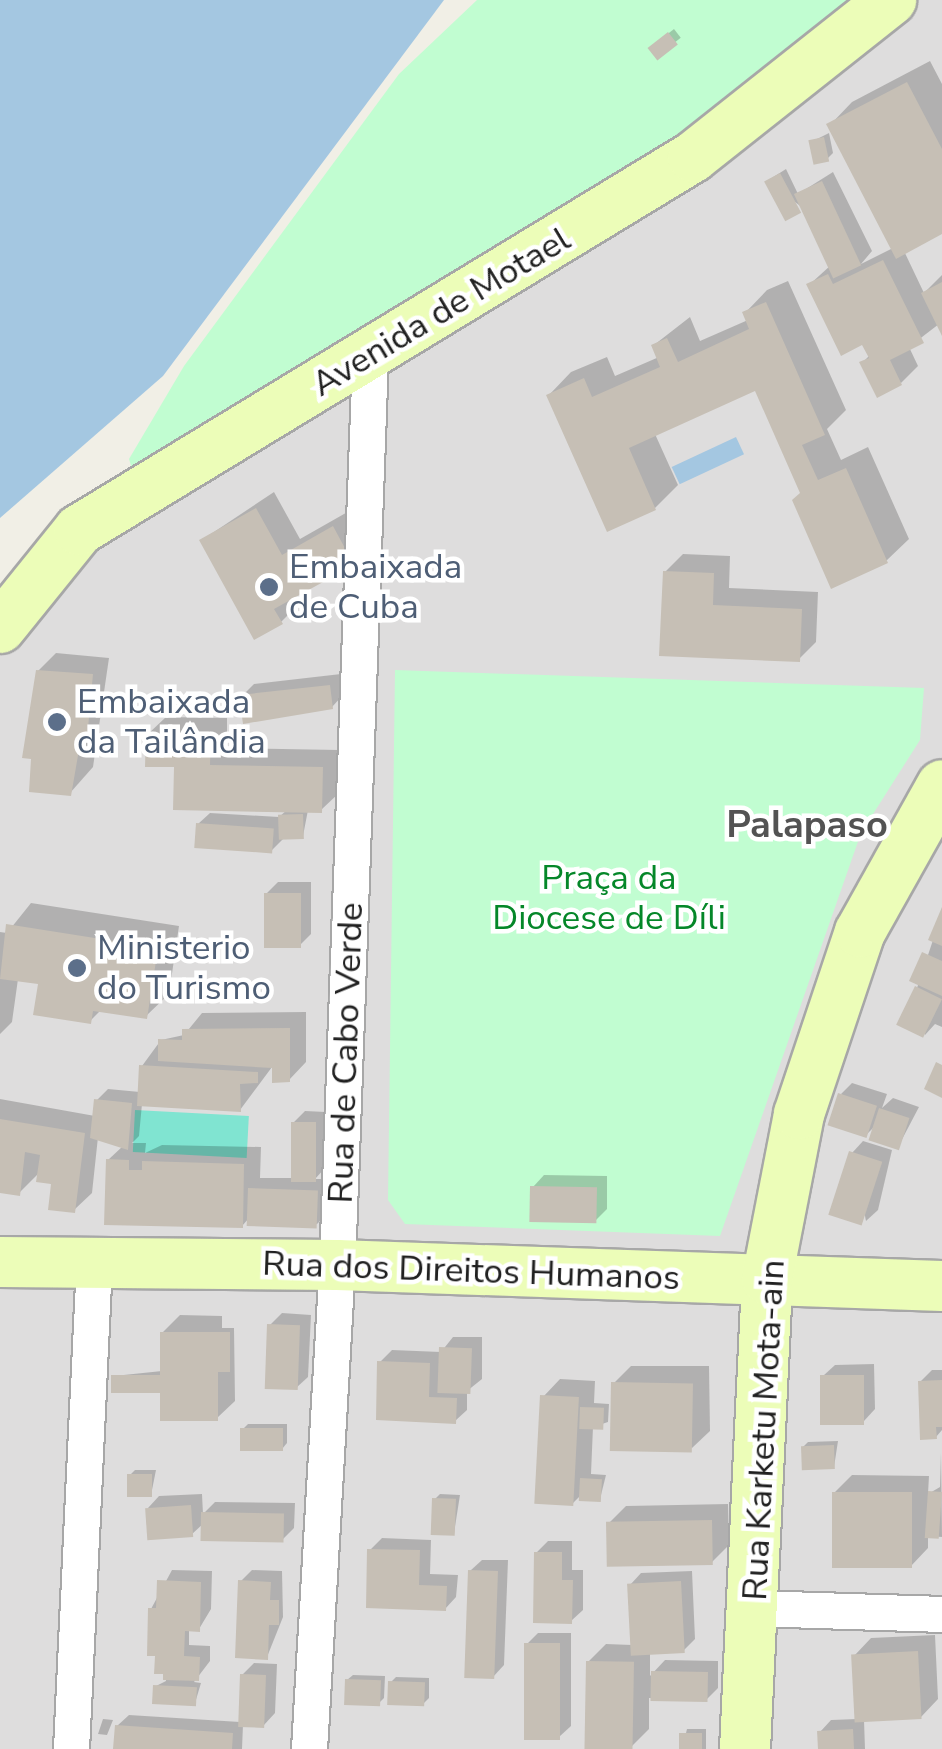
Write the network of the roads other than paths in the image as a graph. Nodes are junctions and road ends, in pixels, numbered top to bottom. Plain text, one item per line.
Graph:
1 (891, 0) edge
2 (370, 357) junction
3 (0, 628) edge
4 (942, 786) edge
5 (0, 1262) edge
6 (94, 1264) junction
7 (337, 1265) junction
8 (767, 1280) junction
9 (942, 1286) edge
10 (754, 1608) junction
11 (942, 1614) edge
12 (70, 1749) edge
13 (310, 1749) edge
14 (745, 1749) edge

1 - 2 street, Avenida de Motael
2 - 3 street, Avenida de Motael
2 - 7 street, Rua de Cabo Verde
4 - 8 street, Rua Karketu Mota-ain
5 - 6 street, Rua dos Direitos Humanos
6 - 7 street, Rua dos Direitos Humanos
6 - 12 street
7 - 8 street, Rua dos Direitos Humanos
7 - 13 street, Rua de Cabo Verde
8 - 9 street, Rua dos Direitos Humanos
8 - 10 street, Rua Karketu Mota-ain
10 - 11 street
10 - 14 street, Rua Karketu Mota-ain

